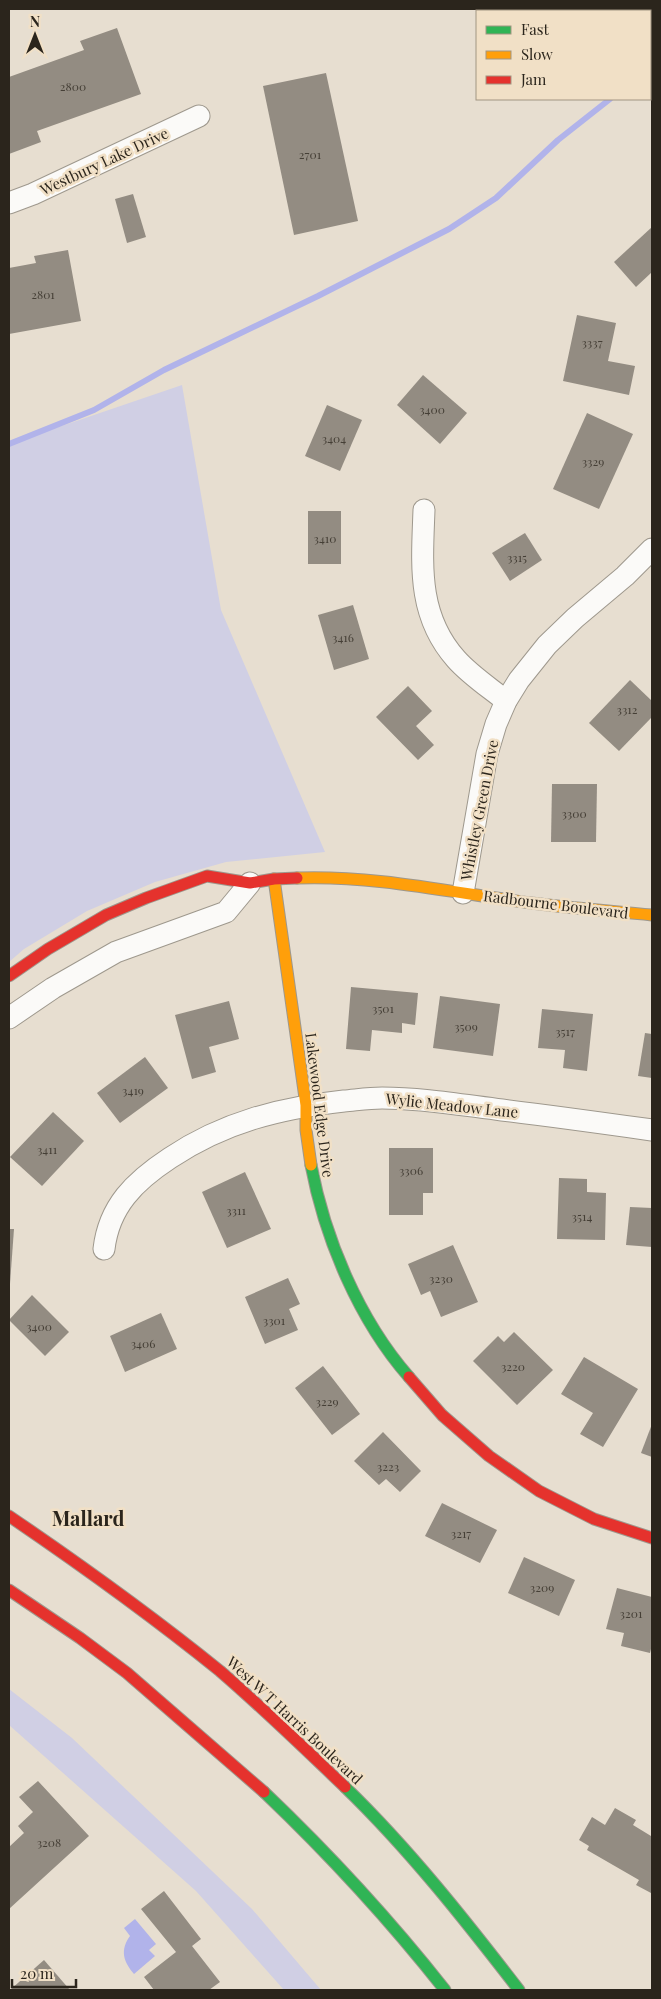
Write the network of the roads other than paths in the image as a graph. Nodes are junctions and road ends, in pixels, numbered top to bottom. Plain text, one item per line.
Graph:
1 (198, 116) dead end
2 (9, 203) edge
3 (424, 510) dead end
4 (652, 549) edge
5 (506, 701) junction
6 (274, 879) junction
7 (250, 883) junction
8 (463, 893) junction
9 (652, 915) edge
10 (9, 976) edge
11 (9, 1018) edge
12 (306, 1105) junction
13 (652, 1130) edge
14 (104, 1250) dead end
15 (9, 1516) edge
16 (652, 1538) edge
17 (9, 1590) edge
18 (444, 1990) edge
19 (519, 1990) edge

1 - 2 street, Westbury Lake Drive
3 - 5 street
4 - 5 street, Whistley Green Drive
5 - 8 street, Whistley Green Drive
6 - 7 street, Radbourne Boulevard
6 - 8 street, Radbourne Boulevard
6 - 12 street, Lakewood Edge Drive
7 - 10 street, Radbourne Boulevard
7 - 11 street
8 - 9 street, Radbourne Boulevard
12 - 13 street, Wylie Meadow Lane
12 - 14 street, Wylie Meadow Lane
12 - 16 street, Lakewood Edge Drive
15 - 19 street, West W T Harris Boulevard
17 - 18 street

